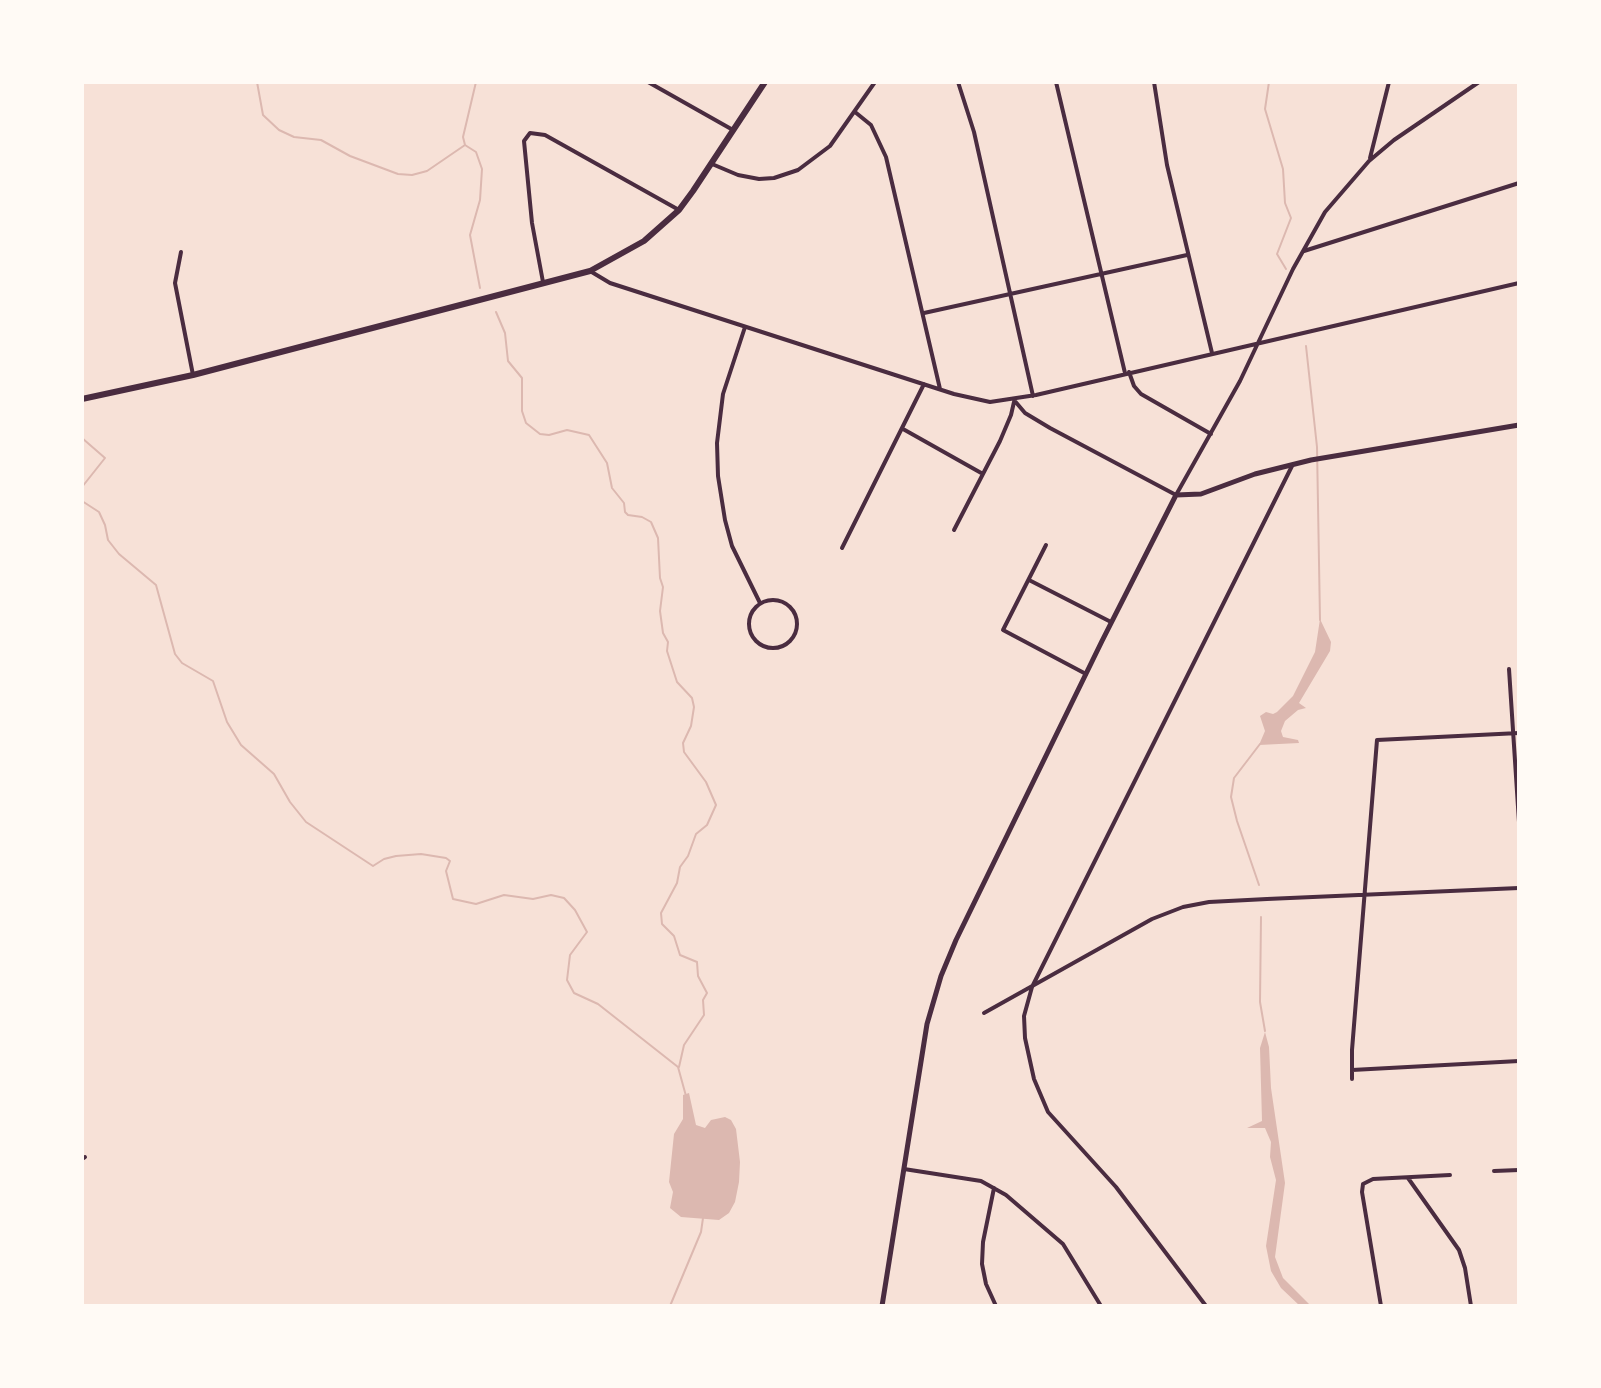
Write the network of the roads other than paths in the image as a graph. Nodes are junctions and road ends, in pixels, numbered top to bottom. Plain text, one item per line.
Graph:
1 (648, 82) edge
2 (765, 82) edge
3 (875, 82) edge
4 (958, 82) edge
5 (1056, 82) edge
6 (1154, 82) edge
7 (1389, 82) edge
8 (1479, 82) edge
9 (855, 112) junction
10 (733, 130) junction
11 (1369, 161) junction
12 (712, 164) junction
13 (1519, 183) edge
14 (679, 210) junction
15 (1302, 251) junction
16 (181, 252) dead end
17 (1188, 254) junction
18 (590, 271) junction
19 (1100, 275) junction
20 (1519, 283) edge
21 (544, 285) junction
22 (1012, 295) junction
23 (924, 313) junction
24 (745, 327) junction
25 (1257, 345) junction
26 (1212, 353) junction
27 (1127, 373) junction
28 (193, 375) junction
29 (924, 384) junction
30 (940, 389) junction
31 (1033, 396) junction
32 (82, 399) edge
33 (1014, 400) junction
34 (1519, 425) edge
35 (903, 429) junction
36 (1211, 435) junction
37 (1293, 464) junction
38 (983, 474) junction
39 (1176, 495) junction
40 (954, 530) dead end
41 (1046, 545) dead end
42 (842, 548) dead end
43 (1029, 580) junction
44 (760, 603) junction
45 (1111, 622) junction
46 (1509, 669) dead end
47 (1086, 674) junction
48 (1516, 734) edge
49 (1519, 822) edge
50 (1519, 888) edge
51 (1365, 895) junction
52 (1032, 987) junction
53 (984, 1013) dead end
54 (1519, 1061) edge
55 (1352, 1070) junction
56 (1352, 1079) dead end
57 (904, 1169) junction
58 (1519, 1170) edge
59 (1494, 1171) dead end
60 (1450, 1175) dead end
61 (1408, 1177) junction
62 (994, 1187) junction
63 (882, 1306) edge
64 (996, 1306) edge
65 (1101, 1306) edge
66 (1206, 1306) edge
67 (1381, 1306) edge
68 (1471, 1306) edge

1 - 10 street
2 - 10 highway
3 - 9 street
4 - 22 street
5 - 19 street
6 - 17 street
7 - 11 street
8 - 11 street
9 - 12 street
9 - 23 street
10 - 12 highway
11 - 15 street
12 - 14 highway
13 - 15 street
14 - 18 highway
14 - 21 street
15 - 25 street
16 - 28 street
17 - 19 street
17 - 26 street
18 - 21 highway
18 - 24 street
19 - 22 street
19 - 27 street
20 - 25 street
21 - 28 highway
22 - 23 street
22 - 31 street
23 - 30 street
24 - 29 street
24 - 44 street
25 - 26 street
25 - 36 street
26 - 27 street
27 - 31 street
27 - 36 street
28 - 32 highway
29 - 30 street
29 - 35 street
30 - 33 street
31 - 33 street
33 - 38 street
33 - 39 street
34 - 37 street
35 - 38 street
35 - 42 street
36 - 39 street
37 - 39 street
37 - 52 street
38 - 40 street
39 - 45 street
41 - 43 street
43 - 45 street
43 - 47 street
44 - 44 street
45 - 47 street
46 - 48 street
47 - 57 street
48 - 49 street
48 - 51 street
50 - 51 street
51 - 52 street
51 - 55 street
52 - 53 street
52 - 66 street
54 - 55 street
55 - 56 street
57 - 62 street
57 - 63 street
58 - 59 street
60 - 61 street
61 - 67 street
61 - 68 street
62 - 64 street
62 - 65 street

